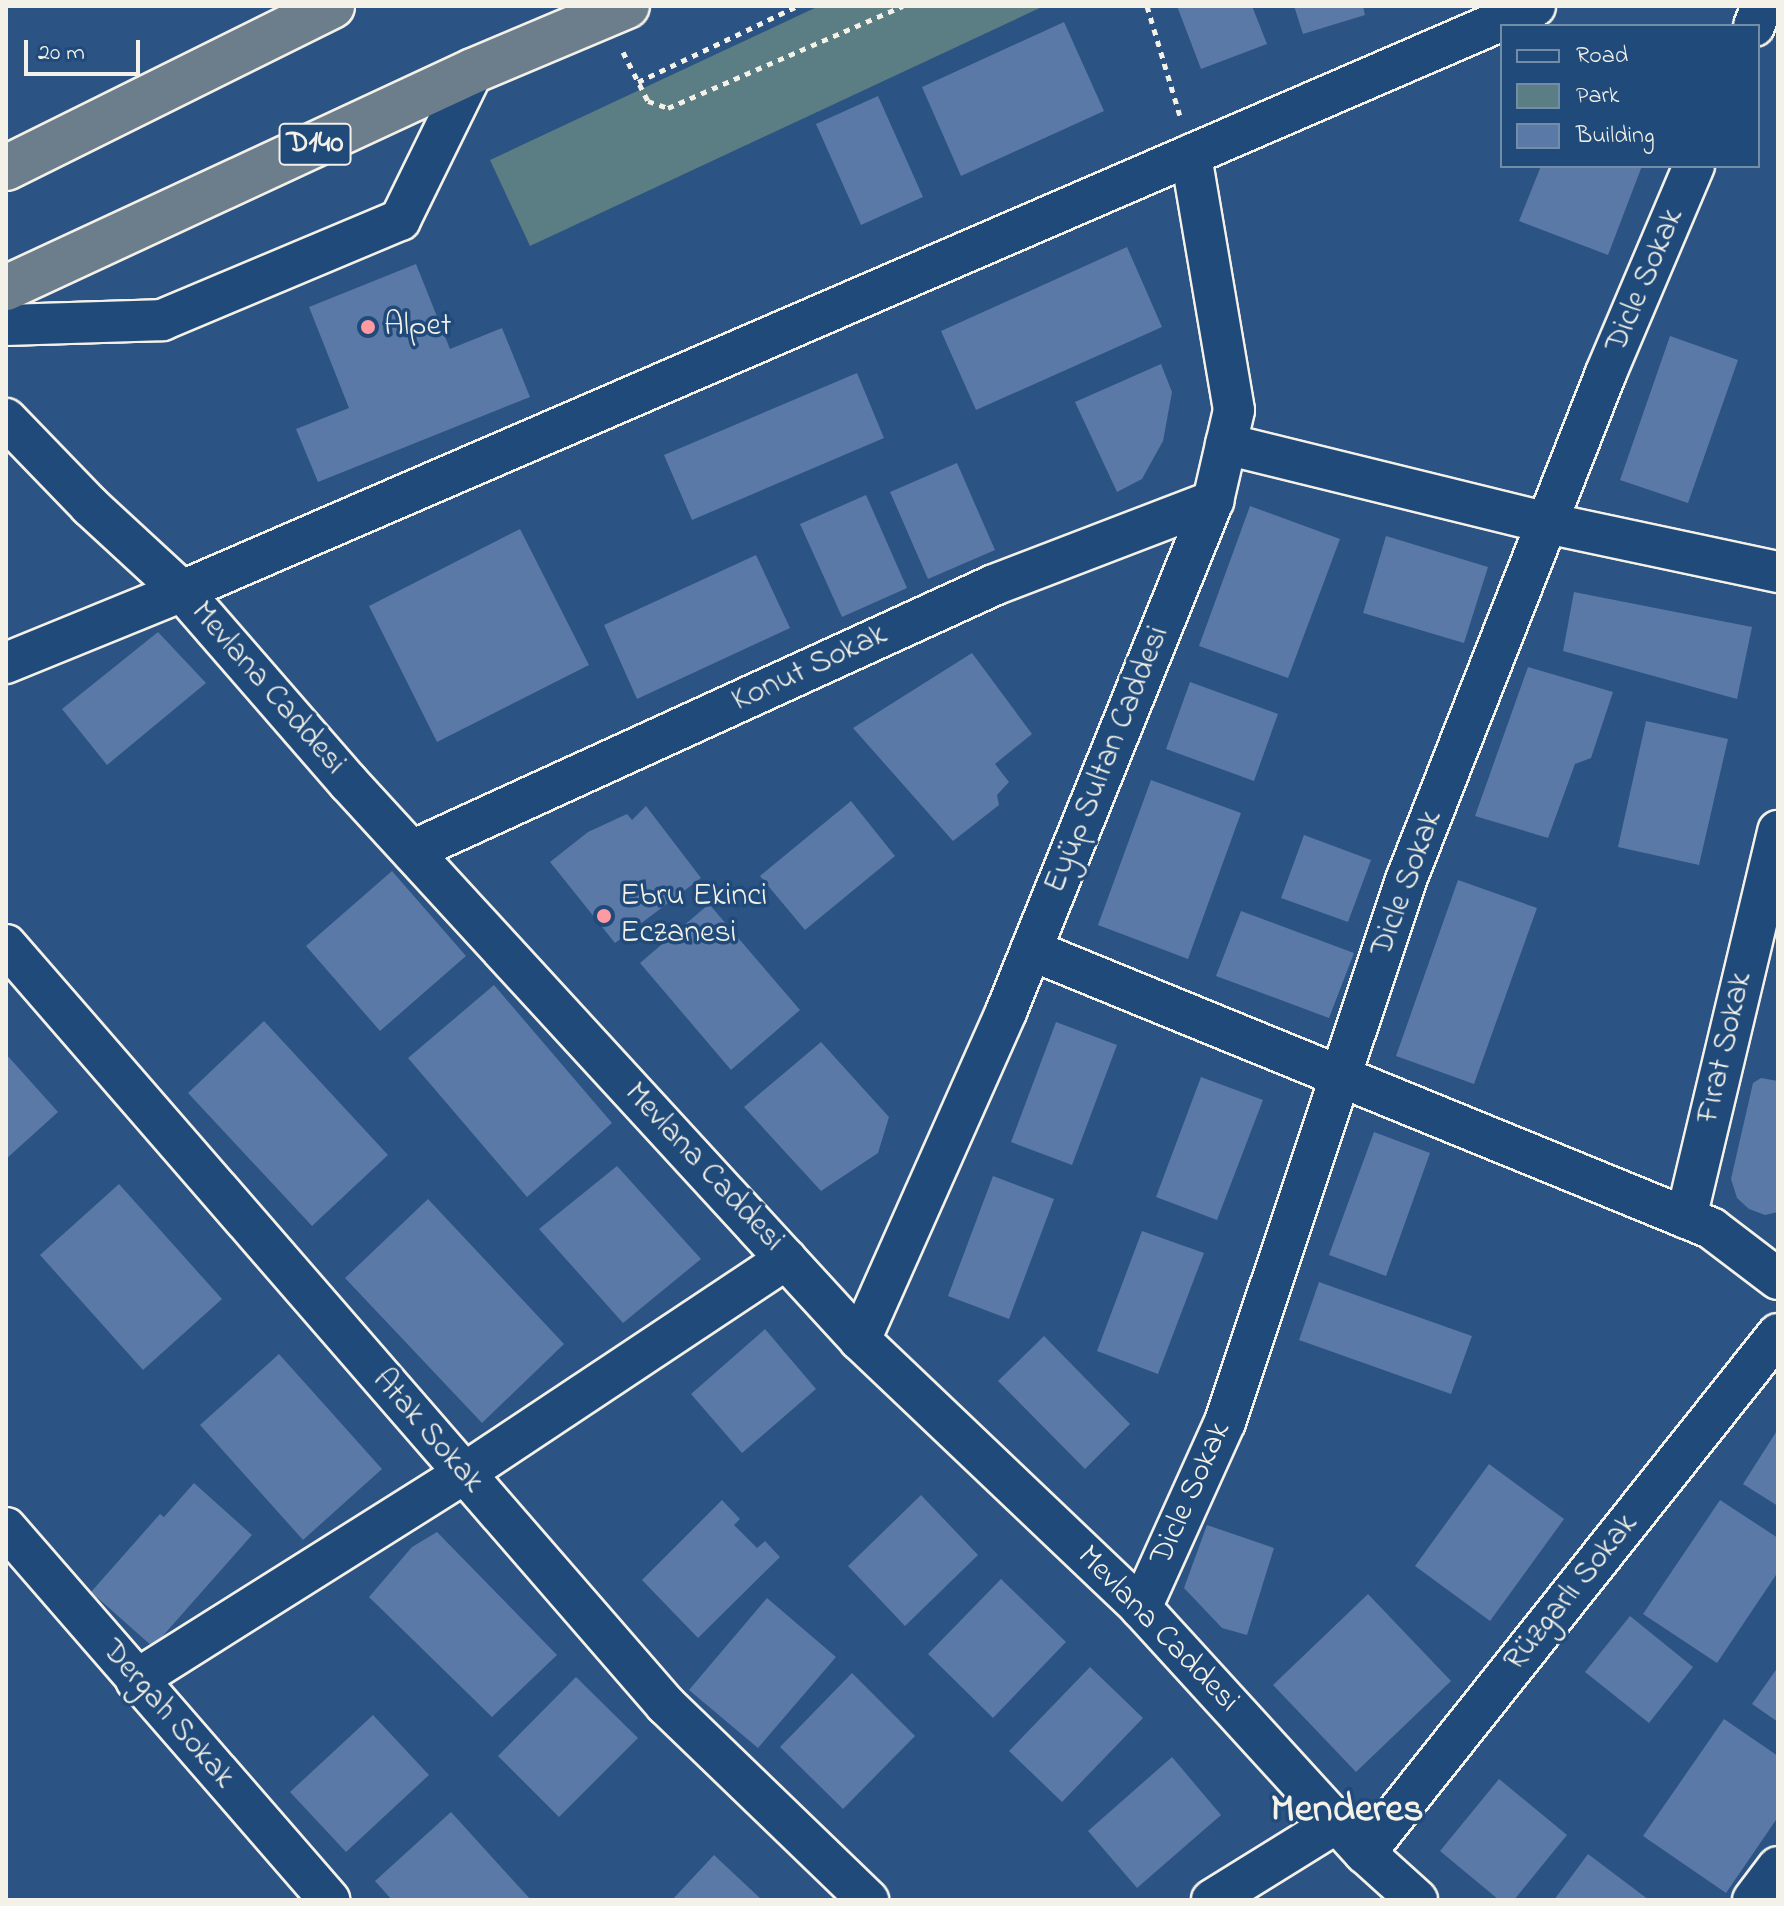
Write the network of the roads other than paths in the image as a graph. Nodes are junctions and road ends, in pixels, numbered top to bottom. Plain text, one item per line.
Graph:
1 (332, 6) edge
2 (1535, 6) edge
3 (616, 11) edge
4 (473, 71) junction
5 (1191, 155) junction
6 (6, 168) edge
7 (1693, 168) edge
8 (6, 288) edge
9 (6, 325) edge
10 (6, 419) edge
11 (1226, 444) junction
12 (1213, 501) junction
13 (1547, 523) junction
14 (1778, 572) edge
15 (182, 591) junction
16 (6, 663) edge
17 (1778, 831) edge
18 (412, 851) junction
19 (6, 945) edge
20 (1031, 950) junction
21 (1341, 1076) junction
22 (1686, 1218) junction
23 (786, 1259) junction
24 (1778, 1279) edge
25 (1778, 1334) edge
26 (860, 1340) junction
27 (463, 1474) junction
28 (6, 1528) edge
29 (1141, 1608) junction
30 (136, 1680) junction
31 (1338, 1822) junction
32 (1365, 1853) junction
33 (1778, 1867) edge
34 (329, 1900) edge
35 (868, 1900) edge
36 (1212, 1900) edge
37 (1417, 1900) edge
38 (1753, 1900) edge

1 - 6 highway
2 - 5 street
3 - 4 highway, D140
4 - 8 highway, D140
4 - 9 street
5 - 11 street, Eyüp Sultan Caddesi
5 - 15 street
7 - 13 street, Dicle Sokak
10 - 15 street, Mevlana Caddesi
11 - 12 street, Eyüp Sultan Caddesi
11 - 13 street
12 - 18 street, Konut Sokak
12 - 20 street, Eyüp Sultan Caddesi
13 - 14 street
13 - 21 street, Dicle Sokak
15 - 16 street
15 - 18 street, Mevlana Caddesi
17 - 22 street, Fırat Sokak
18 - 23 street, Mevlana Caddesi
19 - 27 street, Atak Sokak
20 - 21 street
20 - 26 street, Eyüp Sultan Caddesi
21 - 22 street
21 - 29 street, Dicle Sokak
22 - 24 street
23 - 26 street, Mevlana Caddesi
23 - 27 street
25 - 32 street, Rüzgarlı Sokak
26 - 29 street, Mevlana Caddesi
27 - 30 street
27 - 35 street, Atak Sokak
28 - 30 street, Dergah Sokak
29 - 31 street, Mevlana Caddesi
30 - 34 street, Dergah Sokak
31 - 32 street, Mevlana Caddesi
31 - 36 street
32 - 37 street, Mevlana Caddesi
33 - 38 street

